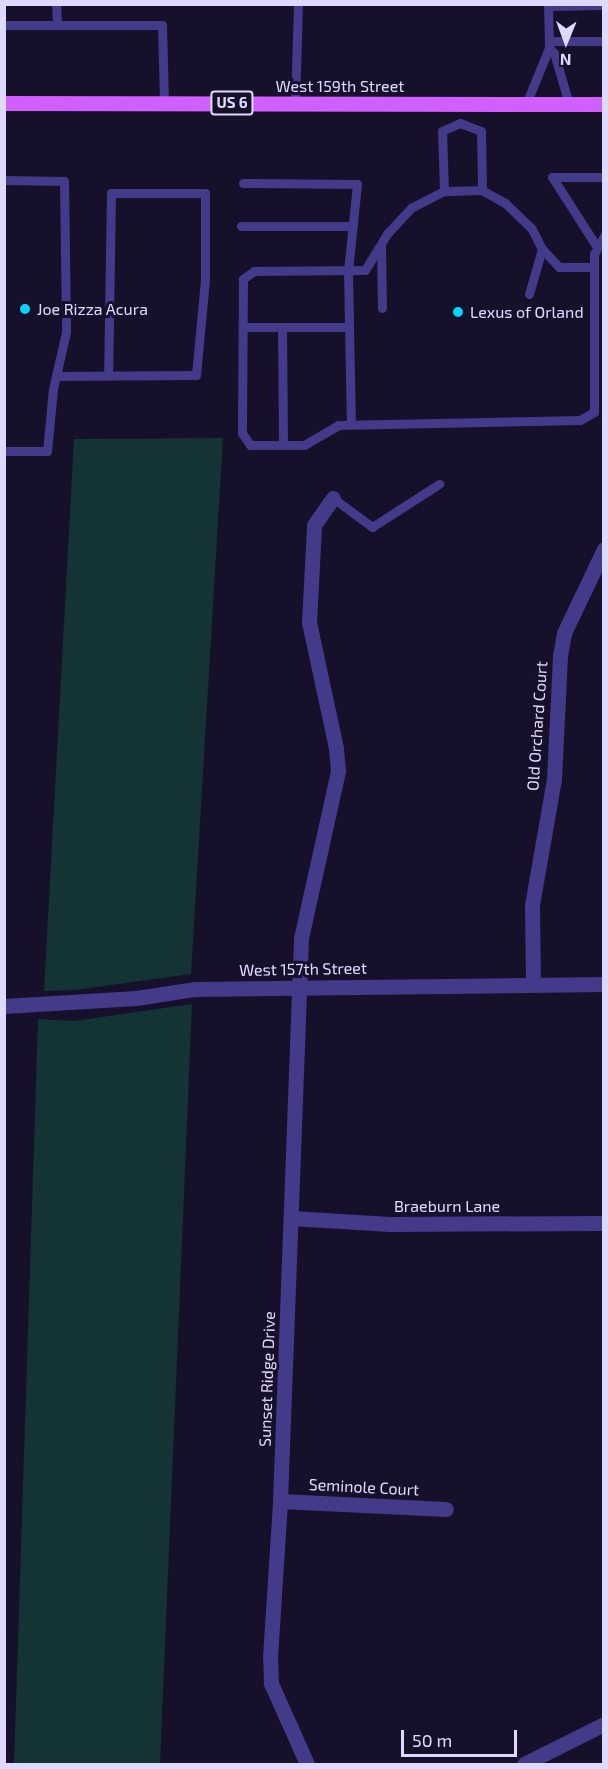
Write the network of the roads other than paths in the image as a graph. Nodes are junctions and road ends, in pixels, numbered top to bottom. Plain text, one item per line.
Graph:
1 (56, 4) edge
2 (297, 4) edge
3 (548, 5) edge
4 (603, 5) edge
5 (4, 25) edge
6 (57, 25) junction
7 (603, 41) edge
8 (549, 45) junction
9 (4, 103) edge
10 (164, 103) junction
11 (295, 104) junction
12 (460, 104) junction
13 (526, 104) junction
14 (569, 104) junction
15 (603, 104) edge
16 (460, 123) junction
17 (603, 177) edge
18 (4, 180) edge
19 (243, 183) dead end
20 (482, 190) junction
21 (444, 191) junction
22 (241, 226) dead end
23 (353, 226) junction
24 (603, 236) edge
25 (381, 244) junction
26 (597, 247) junction
27 (542, 249) junction
28 (594, 267) junction
29 (348, 271) junction
30 (599, 286) edge
31 (529, 294) dead end
32 (382, 308) dead end
33 (243, 327) junction
34 (282, 327) junction
35 (349, 327) junction
36 (599, 342) edge
37 (108, 375) junction
38 (56, 376) junction
39 (599, 400) edge
40 (351, 424) junction
41 (284, 445) junction
42 (4, 451) edge
43 (439, 484) dead end
44 (333, 498) joint
45 (603, 549) edge
46 (603, 984) edge
47 (532, 985) junction
48 (301, 987) junction
49 (4, 1006) edge
50 (291, 1218) junction
51 (603, 1223) edge
52 (280, 1501) junction
53 (446, 1509) dead end
54 (603, 1724) edge
55 (307, 1764) edge
56 (524, 1764) edge

1 - 6 lane
2 - 11 lane
3 - 4 lane
3 - 8 lane
5 - 6 lane
6 - 10 lane
7 - 8 lane
8 - 13 lane
8 - 14 lane
9 - 10 main road, West 159th Street / US 6
10 - 11 main road, West 159th Street / US 6
11 - 12 main road, West 159th Street / US 6
12 - 13 main road, West 159th Street / US 6
12 - 16 lane
13 - 14 main road, West 159th Street / US 6
14 - 15 main road, West 159th Street / US 6
16 - 20 lane
16 - 21 lane
17 - 26 lane
18 - 38 lane
19 - 23 lane
20 - 21 lane
20 - 27 lane
21 - 25 lane
22 - 23 lane
23 - 29 lane
24 - 26 lane
25 - 29 lane
25 - 32 lane
26 - 28 lane
27 - 28 lane
27 - 31 lane
28 - 30 lane
29 - 33 lane
29 - 35 lane
30 - 36 lane
33 - 34 lane
33 - 41 lane
34 - 35 lane
34 - 41 lane
35 - 40 lane
36 - 39 lane
37 - 37 lane
37 - 38 lane
38 - 42 lane
39 - 40 lane
40 - 41 lane
43 - 44 lane
44 - 48 street, Sunset Ridge Drive
45 - 47 street, Old Orchard Court
46 - 47 street, West 157th Street
47 - 48 street, West 157th Street
48 - 49 street, West 157th Street
48 - 50 street, Sunset Ridge Drive
50 - 51 street, Braeburn Lane
50 - 52 street, Sunset Ridge Drive
52 - 53 street, Seminole Court
52 - 55 street, Sunset Ridge Drive
54 - 56 street

